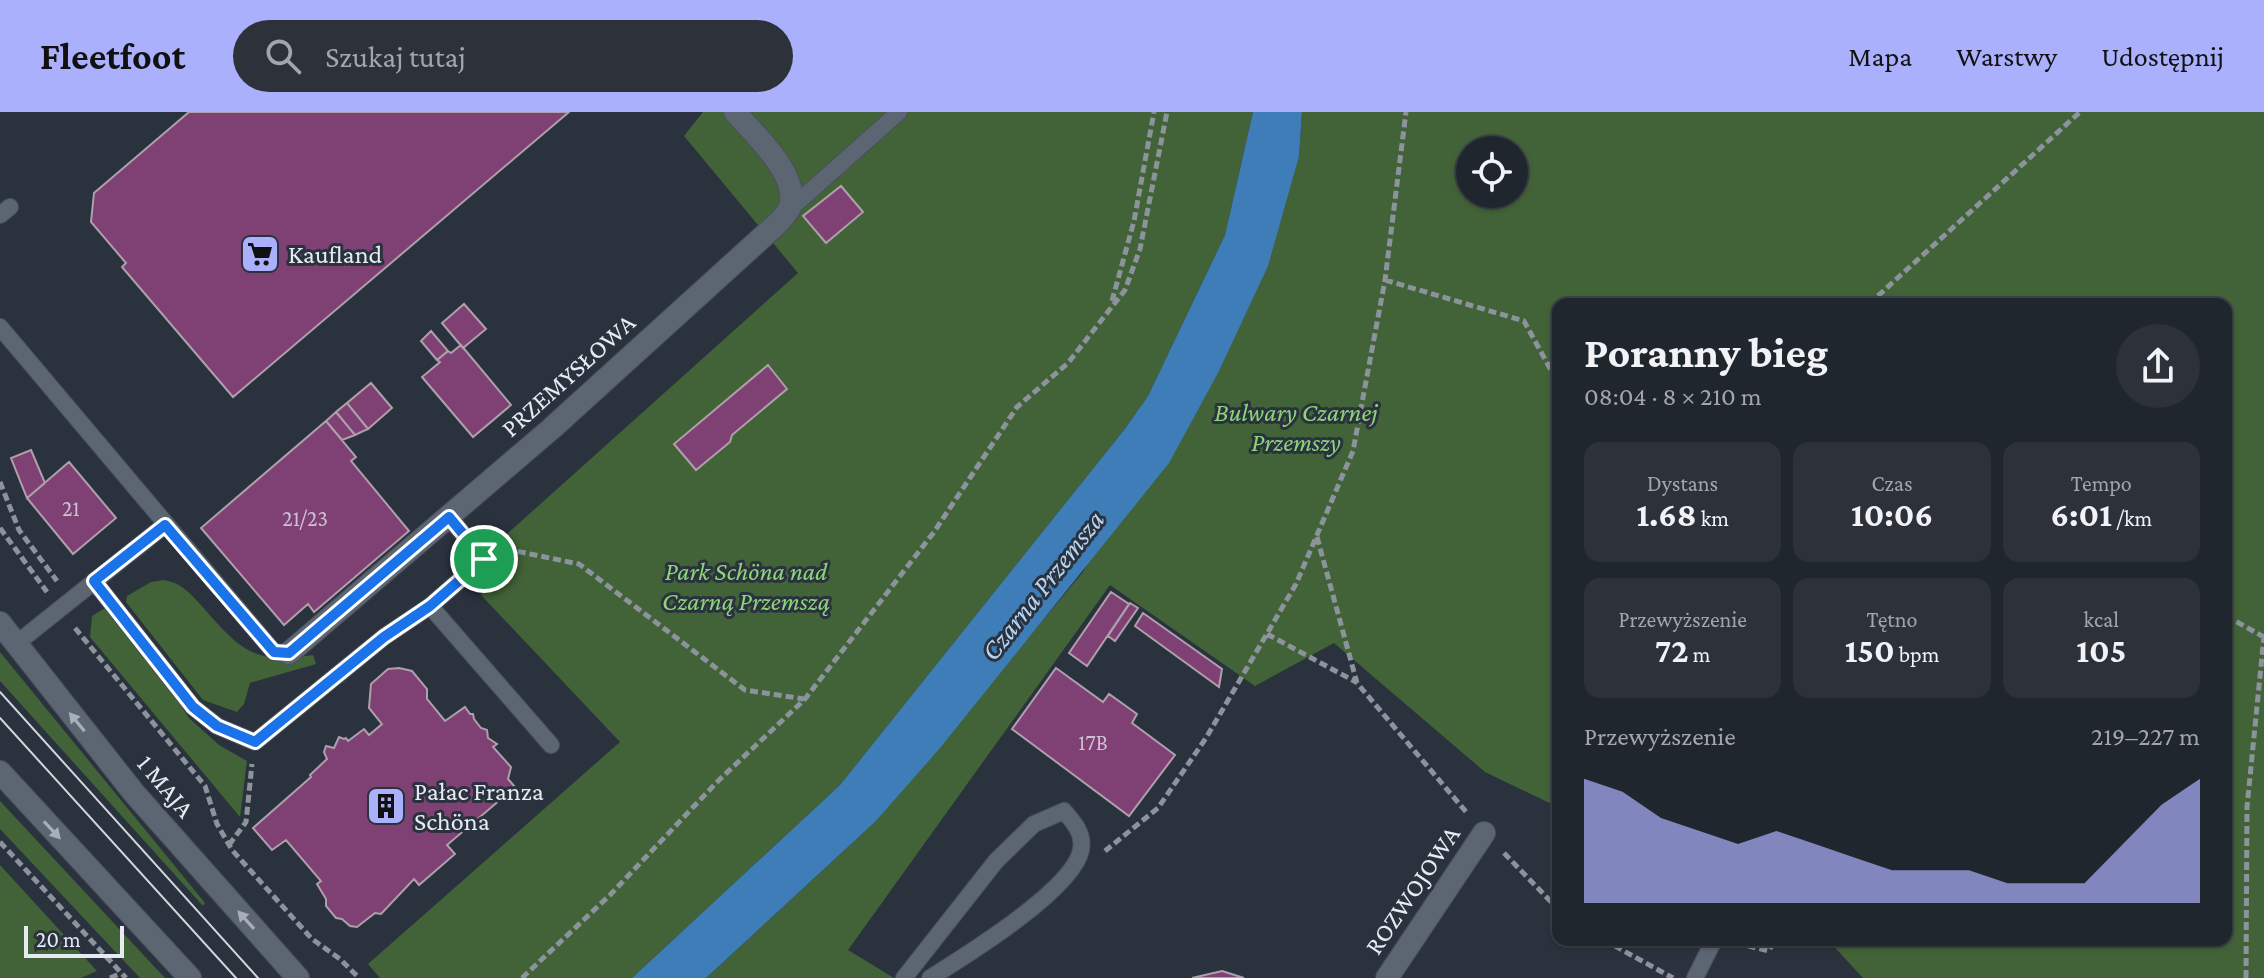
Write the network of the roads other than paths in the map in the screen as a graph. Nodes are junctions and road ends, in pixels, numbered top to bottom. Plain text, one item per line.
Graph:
1 (735, 112) edge
2 (899, 112) edge
3 (790, 209) junction
4 (0, 327) edge
5 (449, 517) junction
6 (165, 525) junction
7 (94, 581) junction
8 (430, 606) junction
9 (0, 623) edge
10 (16, 644) junction
11 (289, 653) joint
12 (551, 745) dead end
13 (0, 772) edge
14 (1484, 833) road end
15 (1711, 946) edge
16 (190, 978) edge
17 (298, 978) edge
18 (904, 978) edge
19 (930, 978) edge
20 (1387, 978) edge
21 (1695, 978) edge

1 - 3 street
2 - 3 lane
3 - 5 street, PRZEMYSŁOWA
4 - 6 lane
5 - 8 lane
5 - 11 street, PRZEMYSŁOWA
6 - 7 lane
6 - 11 lane
7 - 8 lane
7 - 10 lane
8 - 12 lane
9 - 10 street, 1 MAJA
17 -> 10 street, 1 MAJA
13 -> 16 street
14 - 20 street, ROZWOJOWA
15 - 21 lane
18 - 19 lane

